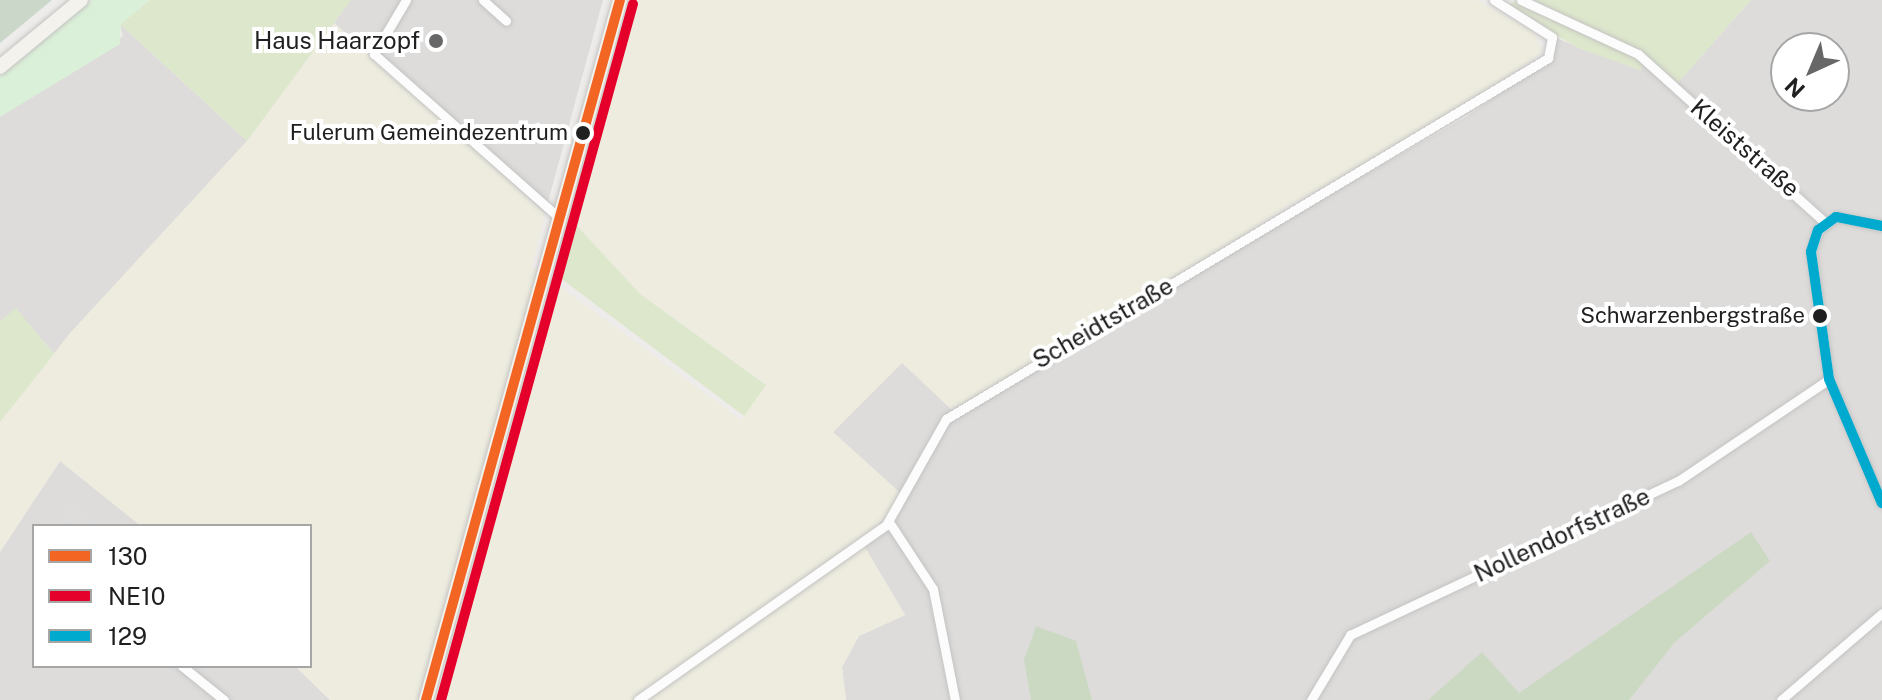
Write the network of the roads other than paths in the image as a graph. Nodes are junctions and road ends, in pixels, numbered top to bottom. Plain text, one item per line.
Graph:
1 (81, 0) edge
2 (406, 0) edge
3 (483, 0) edge
4 (620, 0) edge
5 (1494, 0) edge
6 (1521, 0) edge
7 (506, 21) dead end
8 (0, 67) edge
9 (558, 217) junction
10 (1826, 223) junction
11 (1882, 226) edge
12 (1829, 379) junction
13 (1882, 503) edge
14 (889, 522) junction
15 (1882, 613) edge
16 (184, 668) edge
17 (224, 700) edge
18 (426, 700) edge
19 (638, 700) edge
20 (955, 700) edge
21 (1311, 700) edge
22 (1781, 700) edge

1 - 8 street
2 - 9 street
3 - 7 street
4 - 9 street
5 - 14 street, Scheidtstraße
6 - 10 street, Kleiststraße
9 - 18 street
10 - 11 street
10 - 12 street
12 - 13 street
12 - 21 street, Nollendorfstraße
14 - 19 street, Scheidtstraße
14 - 20 street
15 - 22 street
16 - 17 street

